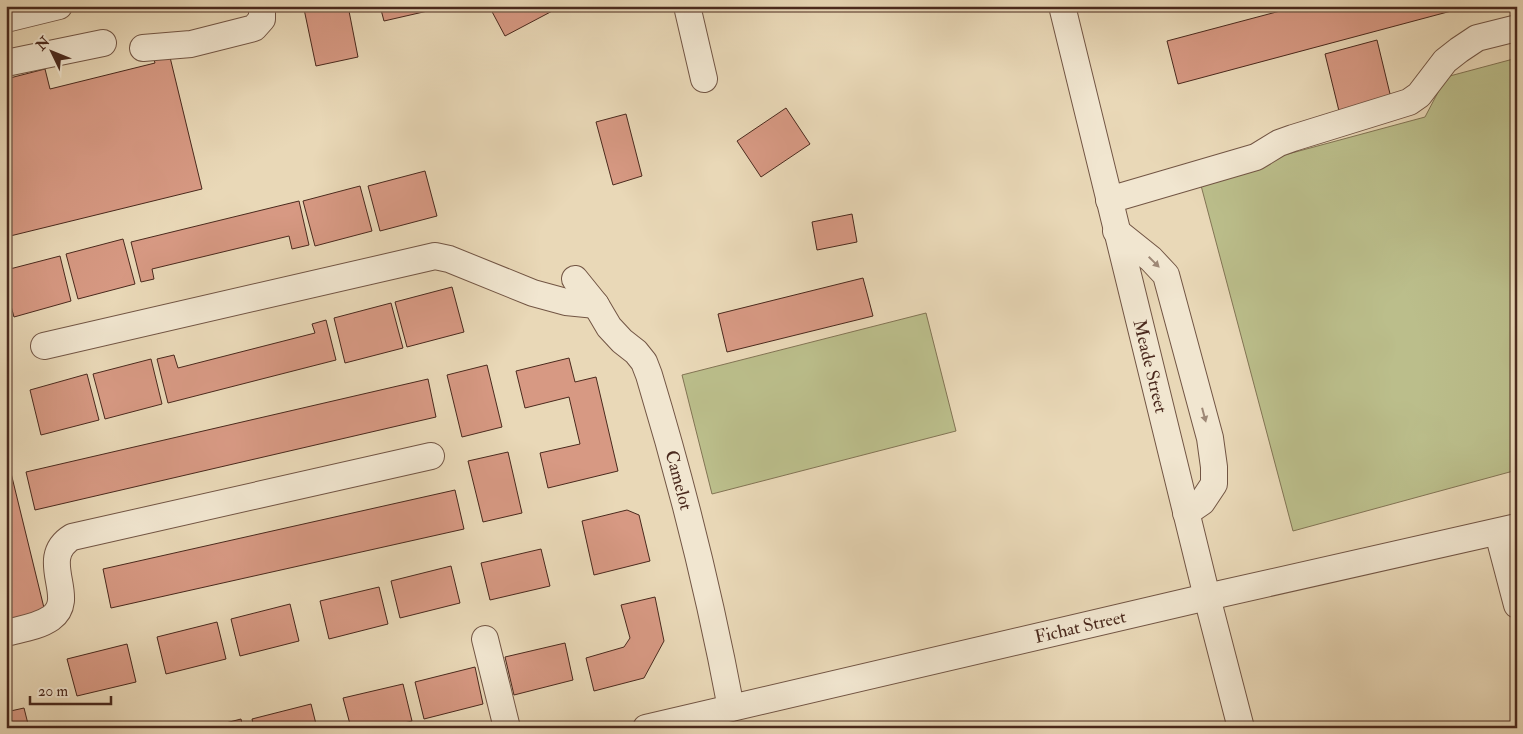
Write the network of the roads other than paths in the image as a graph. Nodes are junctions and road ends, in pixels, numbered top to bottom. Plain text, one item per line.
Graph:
1 (59, 6) edge
2 (262, 6) edge
3 (687, 6) edge
4 (1062, 6) edge
5 (6, 19) edge
6 (1517, 28) edge
7 (103, 43) dead end
8 (143, 48) dead end
9 (6, 63) edge
10 (704, 79) dead end
11 (1109, 200) junction
12 (1116, 231) junction
13 (574, 279) dead end
14 (596, 305) junction
15 (44, 346) dead end
16 (431, 456) dead end
17 (1186, 513) junction
18 (1507, 530) edge
19 (1207, 597) junction
20 (1517, 605) edge
21 (6, 633) edge
22 (485, 639) dead end
23 (731, 708) junction
24 (707, 721) edge
25 (507, 728) edge
26 (646, 728) edge
27 (1240, 728) edge

1 - 5 street
2 - 8 street
3 - 10 street
4 - 11 street, Meade Street
6 - 11 street
7 - 9 street
11 - 12 street, Meade Street
12 - 17 street, Meade Street
12 -> 17 street
13 - 14 street, Camelot
14 - 15 street
14 - 23 street, Camelot
16 - 21 street
17 - 19 street, Meade Street
18 - 19 street, Fichat Street
18 - 20 street
19 - 23 street, Fichat Street
19 - 27 street, Meade Street
22 - 25 street
23 - 24 street, Fichat Street
24 - 26 street, Fichat Street

